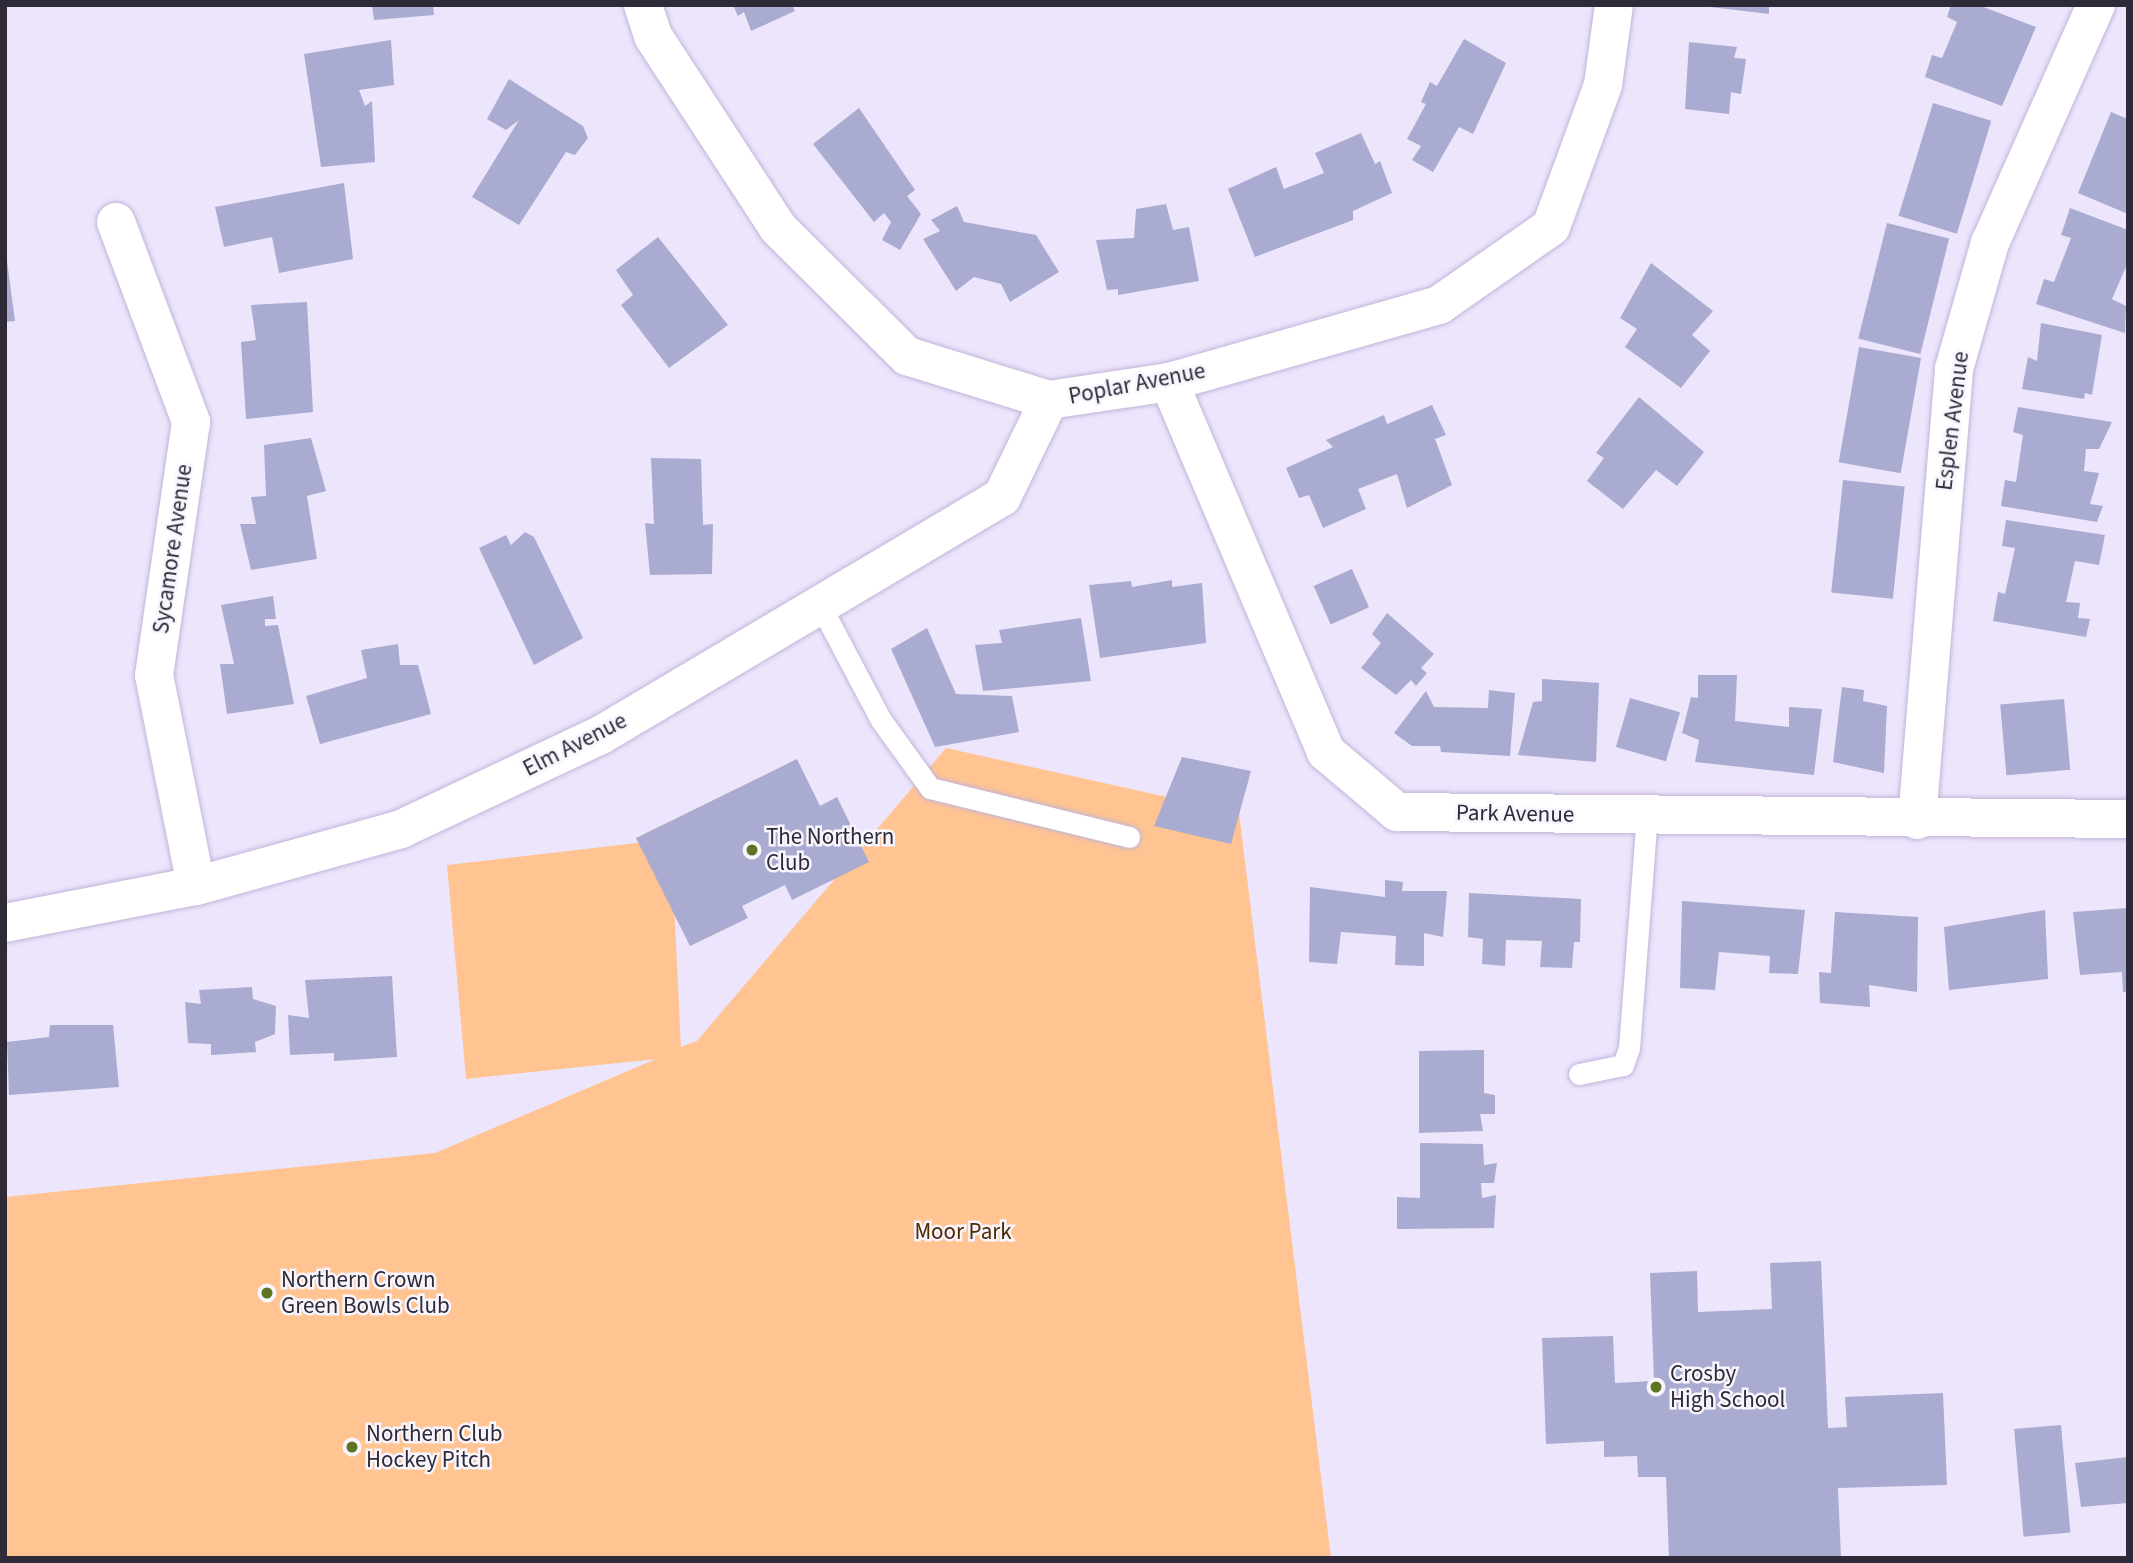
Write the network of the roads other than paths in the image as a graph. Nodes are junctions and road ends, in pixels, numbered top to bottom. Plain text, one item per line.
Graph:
1 (643, 5) edge
2 (1614, 5) edge
3 (2096, 5) edge
4 (116, 222) dead end
5 (1169, 382) junction
6 (1049, 401) junction
7 (820, 605) junction
8 (1647, 816) junction
9 (2128, 818) edge
10 (1917, 820) junction
11 (1129, 837) dead end
12 (196, 886) junction
13 (5, 923) edge
14 (1578, 1073) dead end

1 - 6 street, Poplar Avenue
2 - 5 street, Poplar Avenue
3 - 10 street, Esplen Avenue
4 - 12 street, Sycamore Avenue
5 - 6 street, Poplar Avenue
5 - 8 street, Park Avenue
6 - 7 street, Elm Avenue
7 - 11 lane
7 - 12 street, Elm Avenue
8 - 10 street, Park Avenue
8 - 14 lane
9 - 10 street, Park Avenue
12 - 13 street, Elm Avenue

